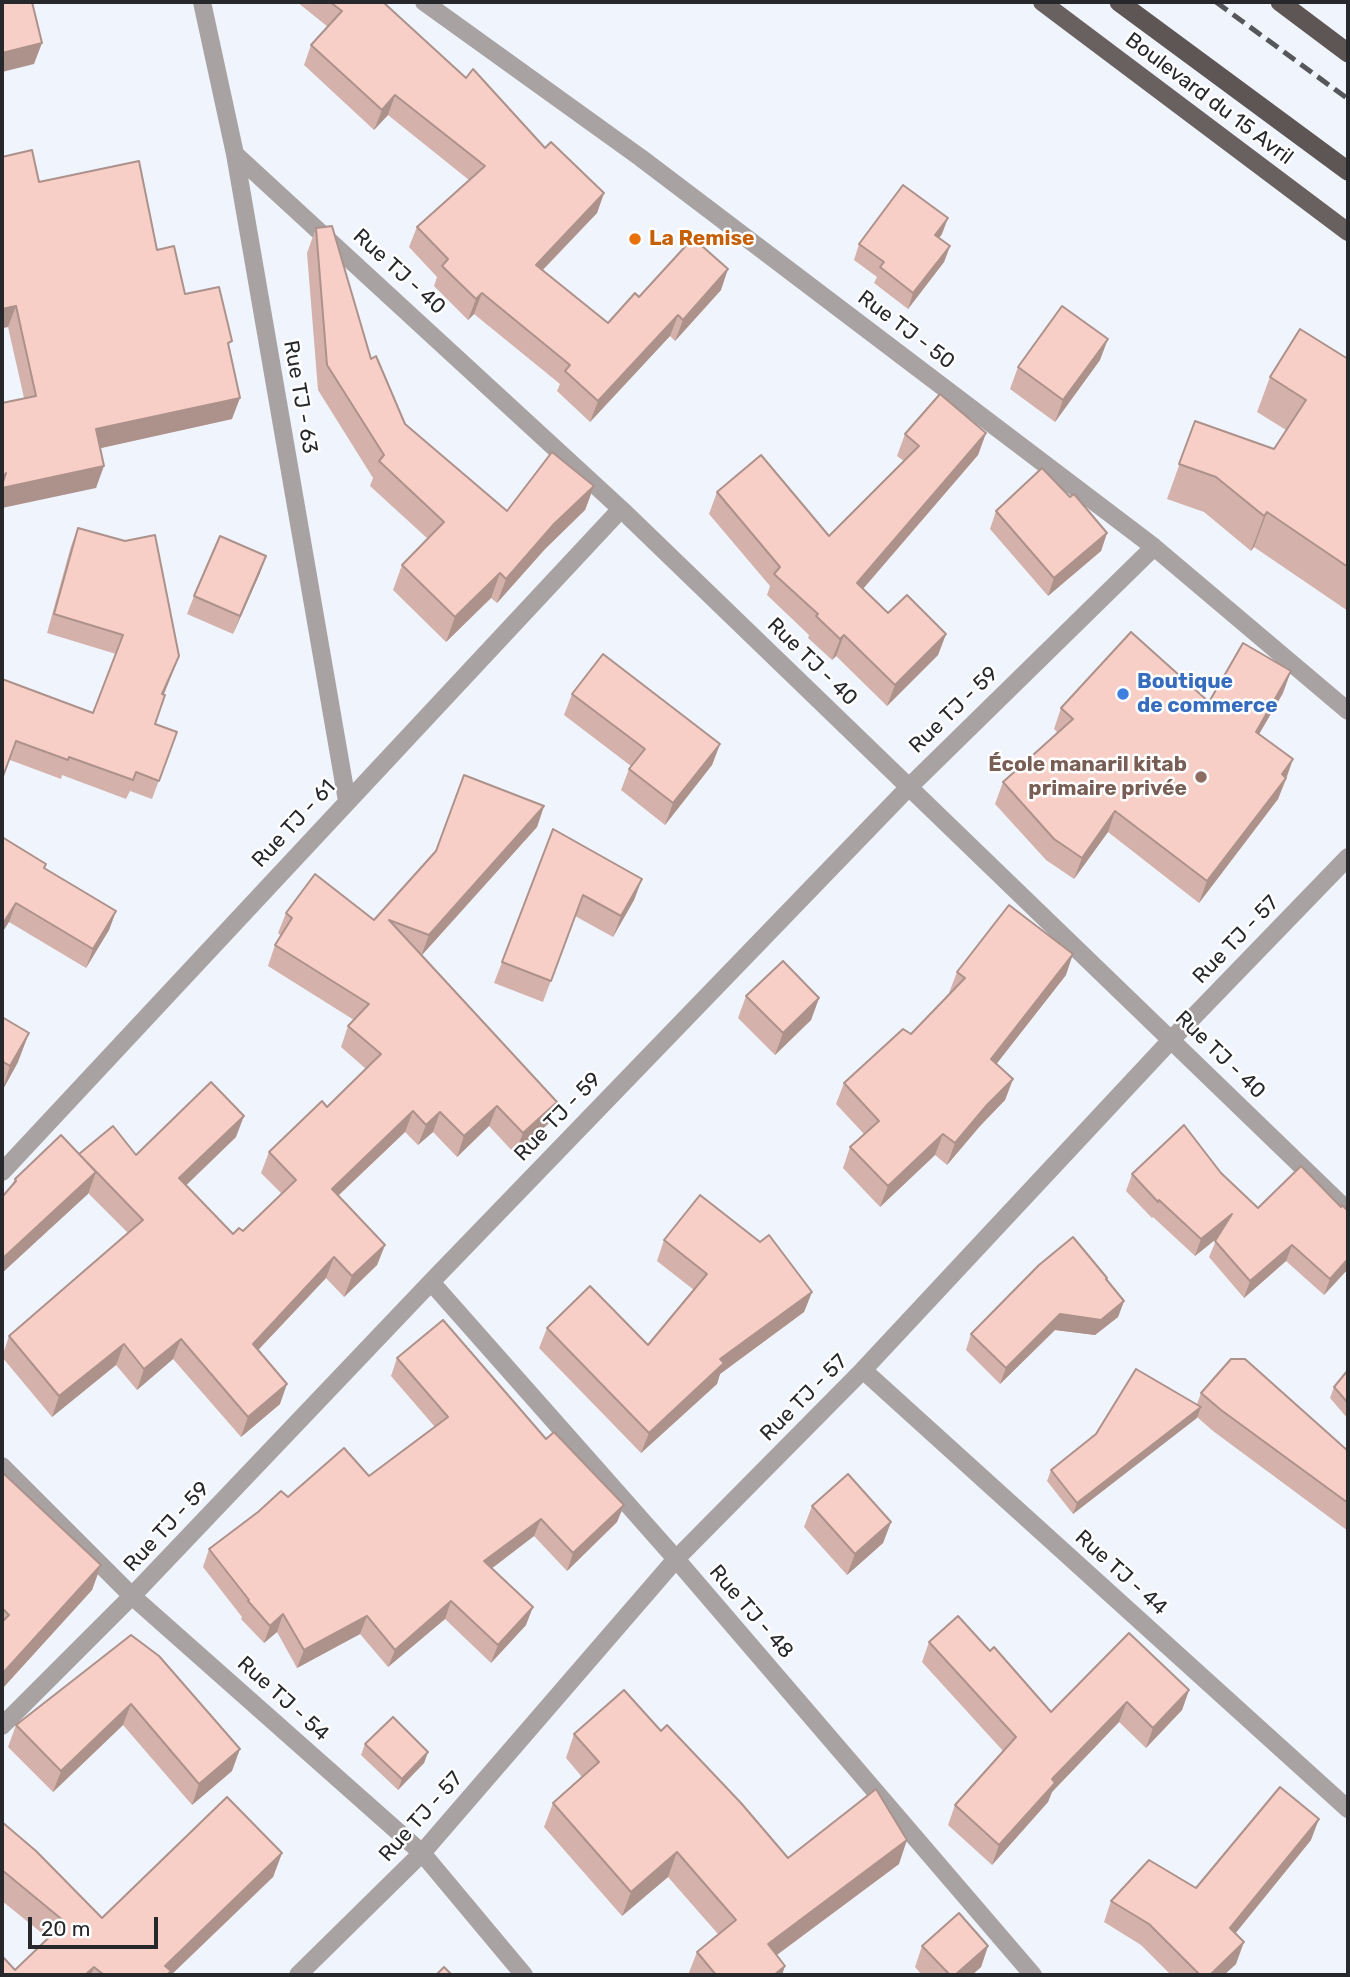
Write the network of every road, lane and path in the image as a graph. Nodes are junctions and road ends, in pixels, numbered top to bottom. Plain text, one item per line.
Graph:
1 (202, 2) edge
2 (424, 2) edge
3 (1041, 2) edge
4 (1119, 2) edge
5 (1280, 2) edge
6 (1348, 53) edge
7 (235, 154) junction
8 (1348, 171) edge
9 (1348, 232) edge
10 (621, 509) junction
11 (1154, 547) junction
12 (1348, 711) edge
13 (909, 787) junction
14 (347, 802) junction
15 (1348, 857) edge
16 (1172, 1040) junction
17 (2, 1172) edge
18 (1348, 1211) edge
19 (431, 1282) junction
20 (863, 1370) junction
21 (2, 1466) edge
22 (676, 1559) junction
23 (132, 1597) junction
24 (2, 1726) edge
25 (1348, 1809) edge
26 (422, 1853) junction
27 (298, 1975) edge
28 (524, 1975) edge
29 (1033, 1975) edge

1 - 7 street, Rue TJ - 63
2 - 11 street, Rue TJ - 50
3 - 9 main road, Boulevard du 15 Avril
4 - 8 highway, Boulevard du 15 Avril
5 - 6 highway
7 - 10 street, Rue TJ - 40
7 - 14 street, Rue TJ - 63
10 - 13 street, Rue TJ - 40
10 - 14 street, Rue TJ - 61
11 - 12 street, Rue TJ - 50
11 - 13 street, Rue TJ - 59
13 - 16 street, Rue TJ - 40
13 - 19 street, Rue TJ - 59
14 - 17 street, Rue TJ - 61
15 - 16 street, Rue TJ - 57
16 - 18 street, Rue TJ - 40
16 - 20 street, Rue TJ - 57
19 - 22 street, Rue TJ - 48
19 - 23 street, Rue TJ - 59
20 - 22 street, Rue TJ - 57
20 - 25 street, Rue TJ - 44
21 - 23 street, Rue TJ - 54
22 - 26 street, Rue TJ - 57
22 - 29 street, Rue TJ - 48
23 - 24 street, Rue TJ - 59
23 - 26 street, Rue TJ - 54
26 - 27 street, Rue TJ - 57
26 - 28 street, Rue TJ - 54

